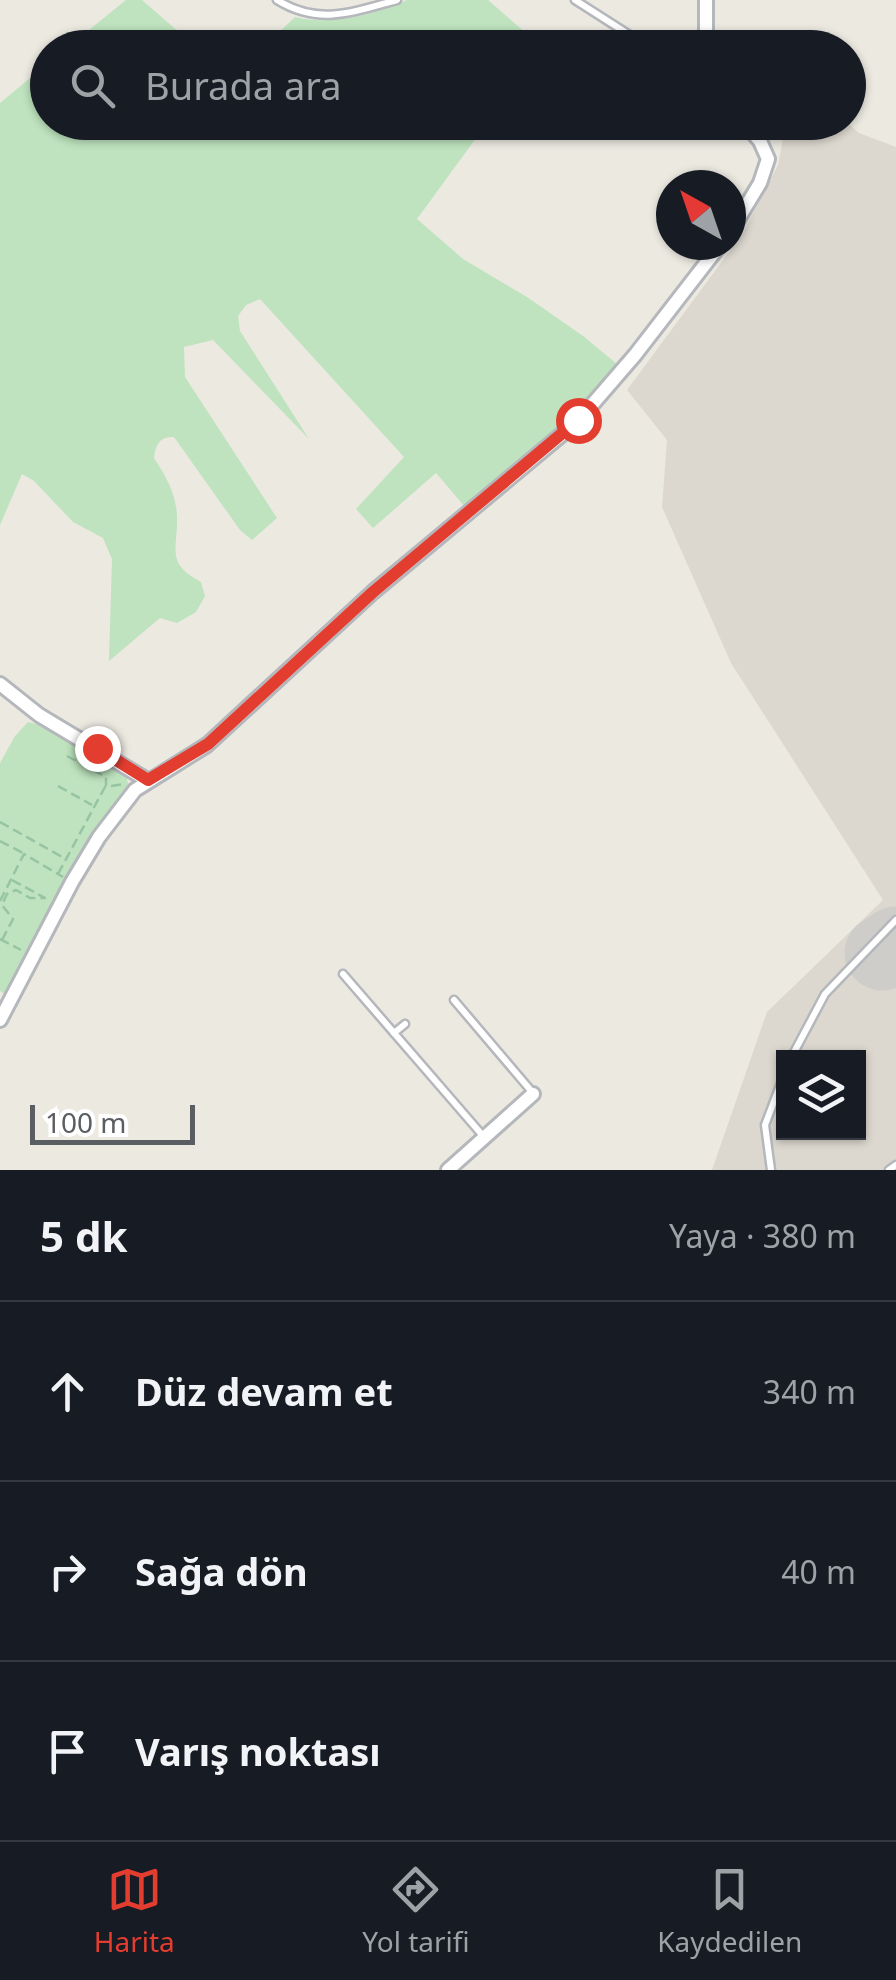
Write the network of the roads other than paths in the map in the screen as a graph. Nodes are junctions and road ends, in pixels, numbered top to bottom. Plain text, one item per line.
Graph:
1 (278, 0) edge
2 (397, 0) edge
3 (575, 0) edge
4 (706, 0) edge
5 (622, 30) edge
6 (706, 30) edge
7 (758, 140) edge
8 (746, 204) edge
9 (708, 260) edge
10 (0, 684) edge
11 (148, 780) junction
12 (896, 920) edge
13 (342, 974) dead end
14 (454, 1000) dead end
15 (2, 1010) edge
16 (405, 1024) dead end
17 (394, 1033) junction
18 (796, 1050) edge
19 (534, 1094) joint
20 (776, 1096) edge
21 (484, 1137) junction
22 (896, 1164) edge
23 (448, 1170) edge
24 (771, 1170) edge
25 (890, 1170) edge

1 - 2 lane
3 - 5 lane
4 - 6 street
7 - 8 street
9 - 11 street
10 - 11 street
11 - 15 street
12 - 18 lane
13 - 17 lane
14 - 19 lane
16 - 17 lane
17 - 21 lane
19 - 21 street
20 - 24 lane
21 - 23 street
22 - 25 lane

